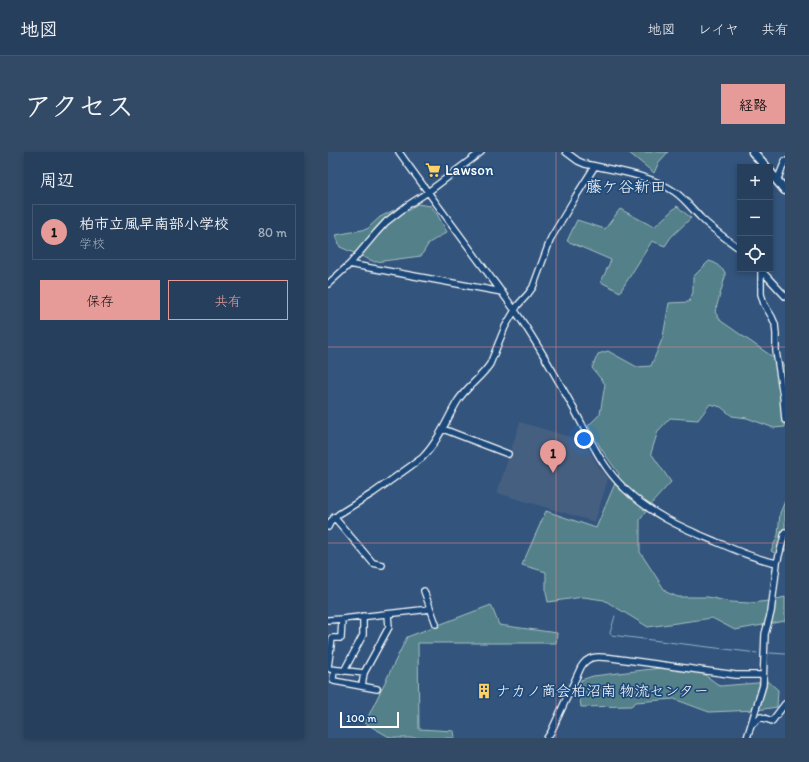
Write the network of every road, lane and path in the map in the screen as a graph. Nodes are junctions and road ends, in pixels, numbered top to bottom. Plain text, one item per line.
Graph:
1 (399, 152) edge
2 (481, 152) edge
3 (566, 152) edge
4 (747, 152) edge
5 (753, 152) edge
6 (785, 161) edge
7 (757, 164) edge
8 (763, 164) edge
9 (595, 166) junction
10 (774, 180) edge
11 (785, 190) edge
12 (428, 192) junction
13 (785, 198) edge
14 (737, 247) edge
15 (350, 264) junction
16 (760, 272) edge
17 (762, 272) edge
18 (328, 284) edge
19 (502, 292) junction
20 (785, 296) edge
21 (515, 310) junction
22 (785, 420) edge
23 (443, 429) junction
24 (508, 454) dead end
25 (334, 517) junction
26 (328, 527) edge
27 (785, 532) edge
28 (777, 563) junction
29 (382, 565) dead end
30 (424, 591) dead end
31 (430, 609) junction
32 (388, 614) junction
33 (363, 616) junction
34 (342, 619) junction
35 (328, 620) edge
36 (436, 624) dead end
37 (330, 669) edge
38 (344, 671) junction
39 (364, 673) junction
40 (763, 675) junction
41 (362, 686) junction
42 (377, 689) dead end
43 (785, 704) edge
44 (751, 725) junction
45 (547, 738) edge
46 (748, 738) edge

1 - 12 street
2 - 12 street
3 - 9 street
4 - 7 highway
5 - 8 highway
6 - 10 street
9 - 14 street
9 - 21 street
10 - 11 highway
10 - 13 highway
12 - 15 street
12 - 19 street
15 - 18 street
15 - 19 street
16 - 22 street
17 - 20 street
19 - 21 street
21 - 23 street
21 - 28 street
23 - 24 street
23 - 25 street
25 - 26 street
25 - 29 street
27 - 28 street
28 - 40 street
30 - 31 street
31 - 32 street
31 - 36 street
32 - 33 street
32 - 39 street
33 - 34 street
33 - 38 street
34 - 35 street
34 - 37 street
37 - 38 street
37 - 41 street
38 - 39 street
39 - 41 street
40 - 44 street
40 - 45 street
41 - 42 street
43 - 44 street
44 - 46 street

